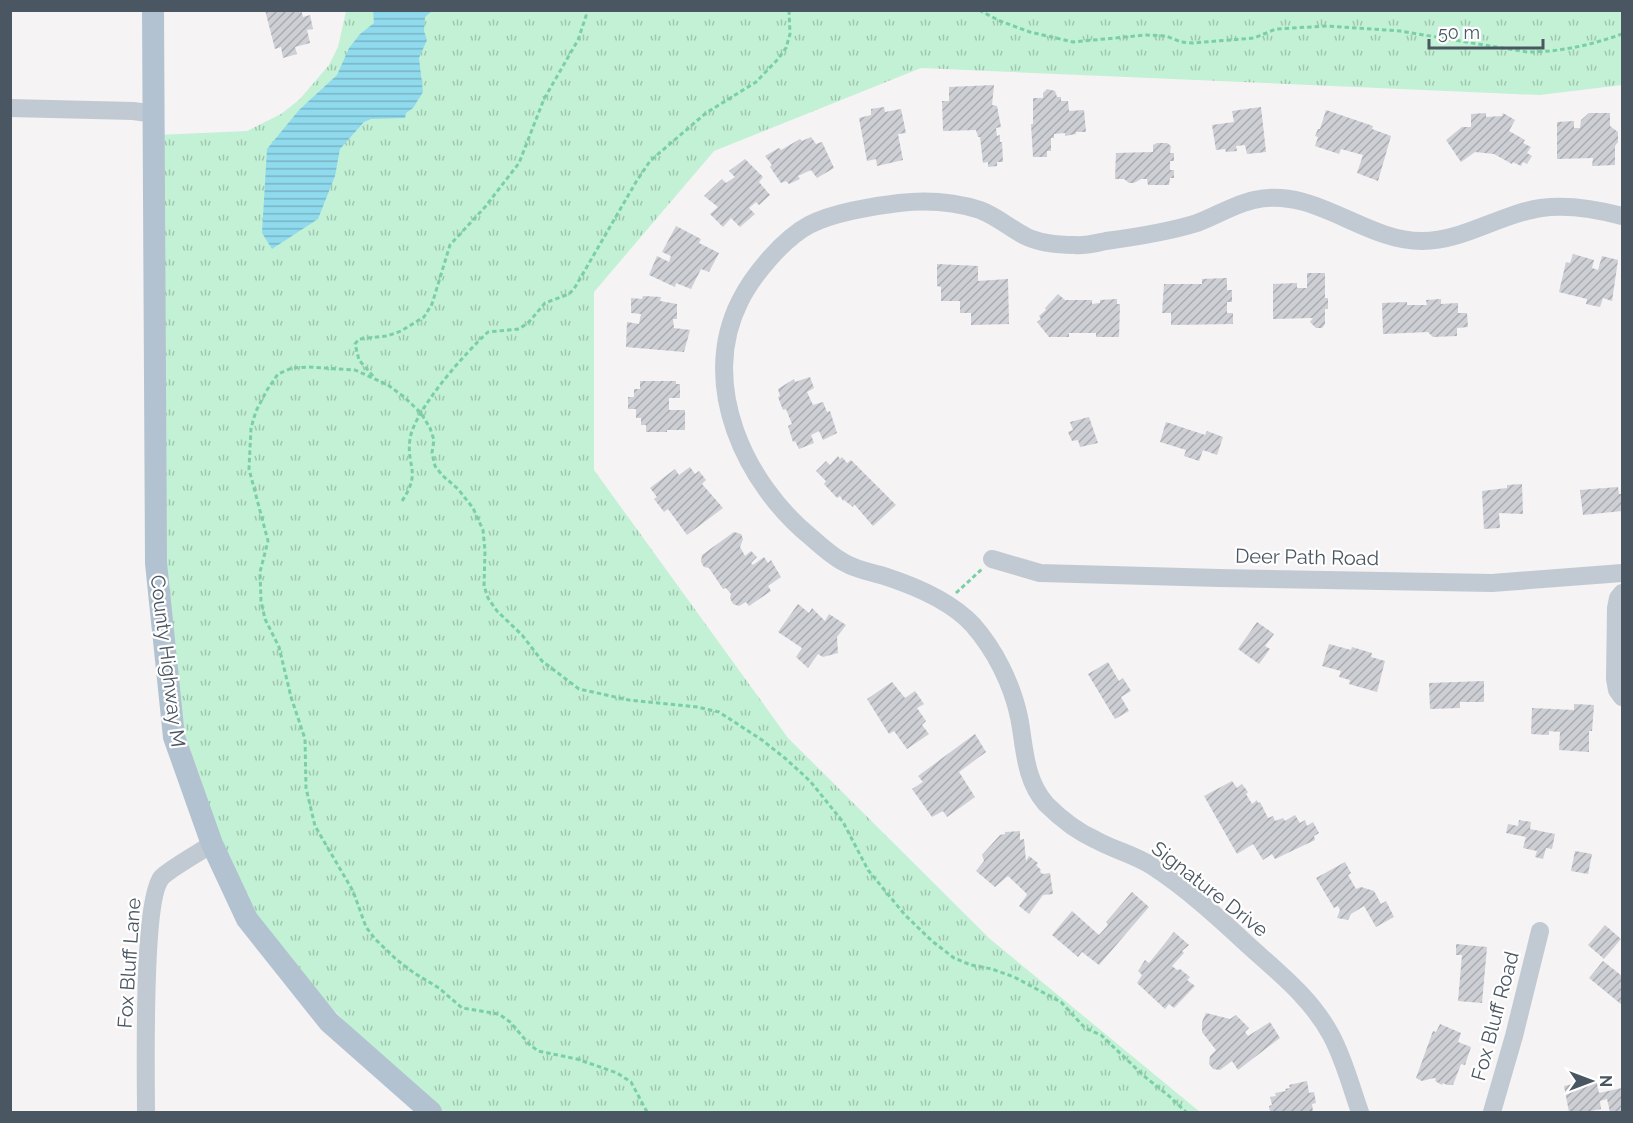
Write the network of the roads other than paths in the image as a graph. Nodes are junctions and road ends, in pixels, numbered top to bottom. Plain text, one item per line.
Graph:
1 (153, 10) edge
2 (168, 10) edge
3 (10, 108) edge
4 (155, 114) junction
5 (154, 194) junction
6 (1623, 216) edge
7 (992, 559) road end
8 (1621, 573) edge
9 (1623, 592) edge
10 (1619, 678) edge
11 (1623, 697) edge
12 (212, 844) junction
13 (1540, 930) dead end
14 (146, 1113) edge
15 (430, 1113) edge
16 (1360, 1113) edge
17 (1492, 1113) edge

1 - 4 main road, County Highway M
2 - 5 main road, County Highway M
3 - 4 street
4 - 5 main road, County Highway M
5 - 12 main road, County Highway M
6 - 16 street, Signature Drive
7 - 8 street, Deer Path Road
8 - 9 street
9 - 10 street
10 - 11 street
12 - 14 street, Fox Bluff Lane
12 - 15 main road, County Highway M
13 - 17 street, Fox Bluff Road

